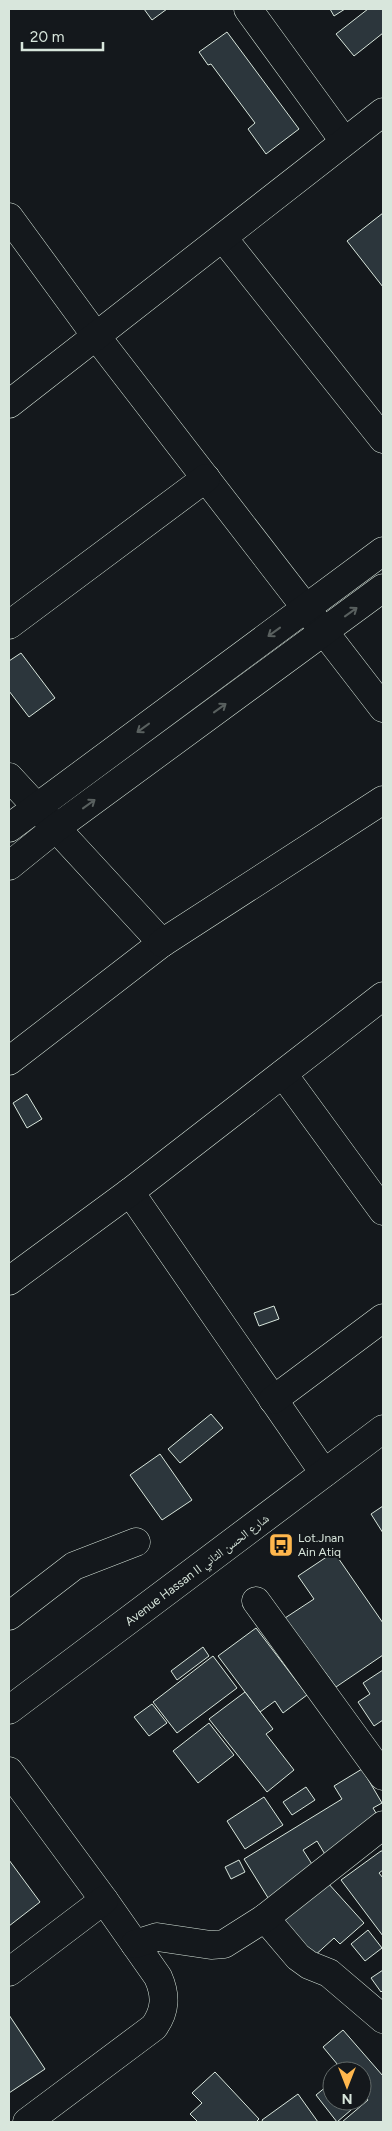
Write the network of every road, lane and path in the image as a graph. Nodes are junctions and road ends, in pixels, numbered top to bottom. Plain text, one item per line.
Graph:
1 (248, 9) edge
2 (383, 112) edge
3 (344, 141) junction
4 (9, 217) edge
5 (223, 238) junction
6 (96, 336) junction
7 (9, 404) edge
8 (383, 439) edge
9 (206, 478) junction
10 (383, 551) edge
11 (383, 588) edge
12 (306, 608) junction
13 (9, 626) edge
14 (324, 632) junction
15 (383, 708) edge
16 (9, 777) edge
17 (383, 800) edge
18 (36, 806) junction
19 (9, 828) edge
20 (56, 828) junction
21 (9, 866) edge
22 (162, 943) junction
23 (383, 996) edge
24 (9, 1062) edge
25 (283, 1074) junction
26 (130, 1192) junction
27 (383, 1211) edge
28 (9, 1281) edge
29 (383, 1318) edge
30 (273, 1400) junction
31 (383, 1429) edge
32 (324, 1473) junction
33 (136, 1542) dead end
34 (256, 1601) dead end
35 (9, 1616) edge
36 (9, 1710) edge
37 (383, 1776) edge
38 (13, 1787) edge
39 (383, 1825) edge
40 (104, 1900) junction
41 (265, 1918) junction
42 (135, 1944) junction
43 (9, 1972) edge
44 (383, 2019) edge
45 (27, 2122) edge

1 - 3 street
2 - 3 street
3 - 5 street
4 - 6 street
5 - 6 street
5 - 8 street
6 - 7 street
6 - 9 street
9 - 12 street
9 - 13 street
10 - 12 street
14 -> 11 street
12 - 14 street
12 -> 18 street
14 - 15 street
20 -> 14 street
16 - 18 street
17 - 22 street
18 - 19 street
18 - 20 street
20 - 21 street
20 - 22 street
22 - 24 street
23 - 25 street
25 - 26 street
25 - 27 street
26 - 28 street
26 - 30 street
29 - 30 street
30 - 32 street
31 - 32 street, Avenue Hassan II شارع الحسن الثاني
32 - 36 street, Avenue Hassan II شارع الحسن الثاني
33 - 35 street
34 - 37 street
38 - 40 street
39 - 41 street
40 - 42 street
40 - 43 street
41 - 42 street
41 - 44 street
42 - 45 street

